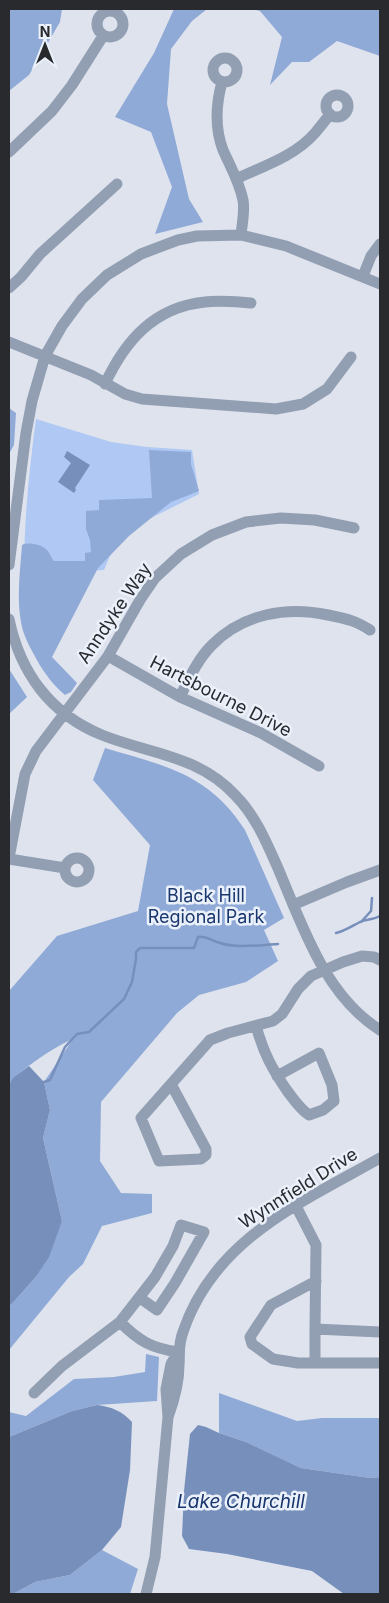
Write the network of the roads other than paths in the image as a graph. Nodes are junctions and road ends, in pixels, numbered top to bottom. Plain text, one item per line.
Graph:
1 (104, 36) dead end
2 (222, 82) dead end
3 (330, 114) dead end
4 (9, 152) edge
5 (238, 178) junction
6 (117, 184) dead end
7 (241, 235) junction
8 (380, 244) edge
9 (363, 276) junction
10 (380, 284) edge
11 (9, 288) edge
12 (251, 303) dead end
13 (9, 342) edge
14 (46, 356) junction
15 (351, 357) dead end
16 (105, 384) junction
17 (354, 528) dead end
18 (10, 537) edge
19 (9, 565) edge
20 (9, 619) edge
21 (370, 630) dead end
22 (108, 656) junction
23 (180, 697) junction
24 (64, 713) junction
25 (319, 766) dead end
26 (9, 859) edge
27 (66, 868) dead end
28 (380, 870) edge
29 (293, 905) junction
30 (380, 960) edge
31 (324, 970) junction
32 (256, 1026) junction
33 (380, 1030) edge
34 (277, 1076) junction
35 (172, 1084) junction
36 (380, 1158) edge
37 (296, 1206) junction
38 (316, 1281) junction
39 (140, 1298) junction
40 (120, 1322) junction
41 (315, 1329) junction
42 (380, 1332) edge
43 (178, 1352) junction
44 (380, 1362) edge
45 (315, 1363) junction
46 (34, 1393) dead end
47 (146, 1594) edge

1 - 4 street
2 - 5 street
3 - 5 street
5 - 7 street
6 - 11 street
7 - 9 street
7 - 14 street
8 - 9 street
9 - 10 street
12 - 16 street
13 - 14 street
14 - 16 street
14 - 18 street
15 - 16 street
17 - 22 street, Anndyke Way
18 - 19 street
20 - 24 street
21 - 23 street
22 - 23 street, Hartsbourne Drive
22 - 24 street, Anndyke Way
23 - 25 street, Hartsbourne Drive
24 - 26 street, Anndyke Way
24 - 29 street
26 - 27 street
28 - 29 street
29 - 31 street
30 - 31 street
31 - 32 street
31 - 33 street
32 - 34 street
32 - 35 street
34 - 34 street
35 - 35 street
36 - 37 street, Wynnfield Drive
37 - 38 street
37 - 43 street, Wynnfield Drive
38 - 41 street
38 - 45 street
39 - 39 street
39 - 40 street
40 - 43 street
40 - 46 street
41 - 42 street
41 - 45 street
43 - 47 street, Wynnfield Drive
44 - 45 street

